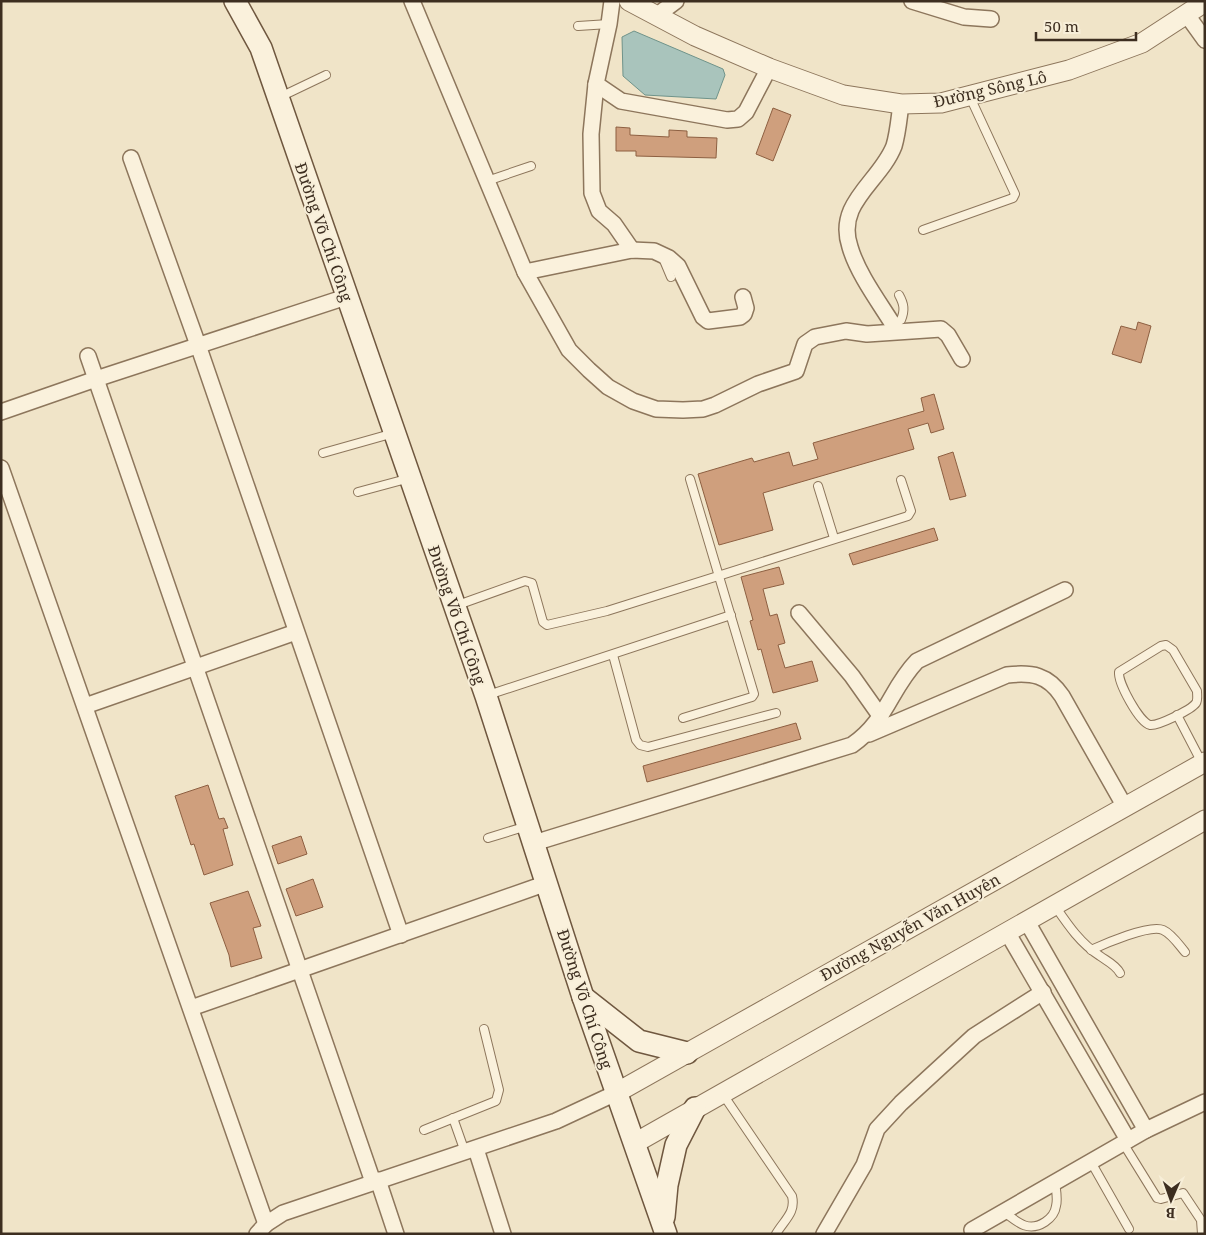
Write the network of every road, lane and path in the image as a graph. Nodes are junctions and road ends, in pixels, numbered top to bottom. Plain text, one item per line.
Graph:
1 (235, 1) edge
2 (412, 1) edge
3 (612, 1) edge
4 (629, 1) edge
5 (676, 1) edge
6 (912, 1) edge
7 (1198, 6) edge
8 (656, 16) junction
9 (991, 19) dead end
10 (609, 24) junction
11 (578, 26) dead end
12 (1205, 40) edge
13 (769, 68) junction
14 (326, 75) dead end
15 (596, 84) junction
16 (970, 97) junction
17 (278, 98) junction
18 (901, 104) junction
19 (130, 158) dead end
20 (531, 166) dead end
21 (487, 181) junction
22 (924, 230) dead end
23 (632, 250) junction
24 (661, 254) junction
25 (525, 272) junction
26 (671, 277) dead end
27 (898, 295) dead end
28 (743, 297) dead end
29 (346, 298) junction
30 (895, 328) junction
31 (198, 345) junction
32 (88, 356) dead end
33 (962, 359) dead end
34 (96, 379) junction
35 (1, 412) edge
36 (394, 433) junction
37 (323, 453) dead end
38 (1, 468) edge
39 (410, 478) junction
40 (690, 479) dead end
41 (901, 480) dead end
42 (818, 486) dead end
43 (358, 492) dead end
44 (834, 538) junction
45 (720, 575) junction
46 (1066, 590) dead end
47 (455, 606) junction
48 (799, 612) dead end
49 (731, 615) junction
50 (296, 632) junction
51 (613, 655) junction
52 (195, 667) junction
53 (486, 696) junction
54 (85, 706) junction
55 (776, 713) dead end
56 (1178, 715) junction
57 (881, 717) junction
58 (683, 718) dead end
59 (868, 734) junction
60 (1203, 763) edge
61 (1125, 807) junction
62 (1205, 820) edge
63 (531, 834) junction
64 (488, 838) dead end
65 (547, 883) junction
66 (1054, 904) junction
67 (1026, 920) junction
68 (1007, 932) junction
69 (400, 935) junction
70 (1090, 950) junction
71 (1185, 952) dead end
72 (299, 970) junction
73 (1120, 974) dead end
74 (1043, 992) junction
75 (583, 997) junction
76 (191, 1008) junction
77 (484, 1029) dead end
78 (687, 1053) junction
79 (616, 1093) junction
80 (722, 1093) junction
81 (1205, 1102) edge
82 (695, 1108) junction
83 (453, 1118) junction
84 (424, 1130) dead end
85 (1146, 1130) junction
86 (1126, 1142) junction
87 (634, 1143) junction
88 (470, 1151) junction
89 (1091, 1162) junction
90 (375, 1181) junction
91 (1055, 1182) junction
92 (1003, 1211) junction
93 (262, 1229) edge
94 (1129, 1229) dead end
95 (972, 1230) dead end
96 (665, 1231) edge
97 (396, 1234) edge
98 (503, 1234) edge
99 (776, 1234) edge
100 (824, 1234) edge
101 (1202, 1234) edge

1 - 17 main road, Đường Võ Chí Công
2 - 21 street
3 - 10 street
4 - 8 street, Đường Sông Lô
5 - 8 street
6 - 9 street
7 - 12 street
7 - 16 street, Đường Sông Lô
8 - 13 street, Đường Sông Lô
10 - 11 lane
10 - 15 street
13 - 15 street
13 - 18 street, Đường Sông Lô
14 - 17 lane
15 - 23 street
16 - 18 street, Đường Sông Lô
16 - 22 lane
17 - 29 main road, Đường Võ Chí Công
18 - 30 street
19 - 31 street
20 - 21 lane
21 - 25 street
23 - 24 street
23 - 25 street
24 - 26 lane
24 - 28 street
25 - 30 street
27 - 30 lane
29 - 31 street
29 - 36 main road, Đường Võ Chí Công
30 - 33 street
31 - 34 street
31 - 50 street
32 - 34 street
34 - 35 street
34 - 52 street
36 - 37 lane
36 - 39 main road, Đường Võ Chí Công
38 - 54 street
39 - 43 lane
39 - 47 main road, Đường Võ Chí Công
40 - 45 lane
41 - 44 lane
42 - 44 lane
44 - 45 lane
45 - 47 lane
45 - 49 lane
46 - 57 street
47 - 53 main road, Đường Võ Chí Công
48 - 57 street
49 - 51 lane
49 - 58 lane
50 - 52 street
50 - 69 street
51 - 53 lane
51 - 55 lane
52 - 54 street
52 - 72 street
53 - 63 main road, Đường Võ Chí Công
54 - 76 street
56 - 56 lane
56 - 60 lane
57 - 59 street
59 - 61 street
59 - 63 street
60 - 61 street, Đường Nguyễn Văn Huyên
61 - 78 street, Đường Nguyễn Văn Huyên
62 - 66 street
63 - 64 lane
63 - 65 main road, Đường Võ Chí Công
65 - 69 street
65 - 75 main road, Đường Võ Chí Công
66 - 67 street
66 - 70 lane
67 - 68 street
67 - 85 street
68 - 74 street
68 - 80 street
69 - 72 street
70 - 71 lane
70 - 73 lane
72 - 76 street
72 - 90 street
74 - 86 street
74 - 100 street
75 - 78 main road
75 - 79 main road, Đường Võ Chí Công
76 - 93 street
77 - 83 lane
78 - 79 street, Đường Nguyễn Văn Huyên
79 - 87 main road, Đường Võ Chí Công
79 - 88 street
80 - 82 street
80 - 99 lane
81 - 85 street
82 - 87 street
82 - 96 main road
83 - 84 lane
83 - 88 lane
85 - 86 street
86 - 89 street
86 - 101 lane
87 - 96 main road, Đường Võ Chí Công
88 - 90 street
88 - 98 street
89 - 91 street
89 - 94 lane
90 - 93 street
90 - 97 street
91 - 92 street
91 - 92 lane
92 - 95 street

